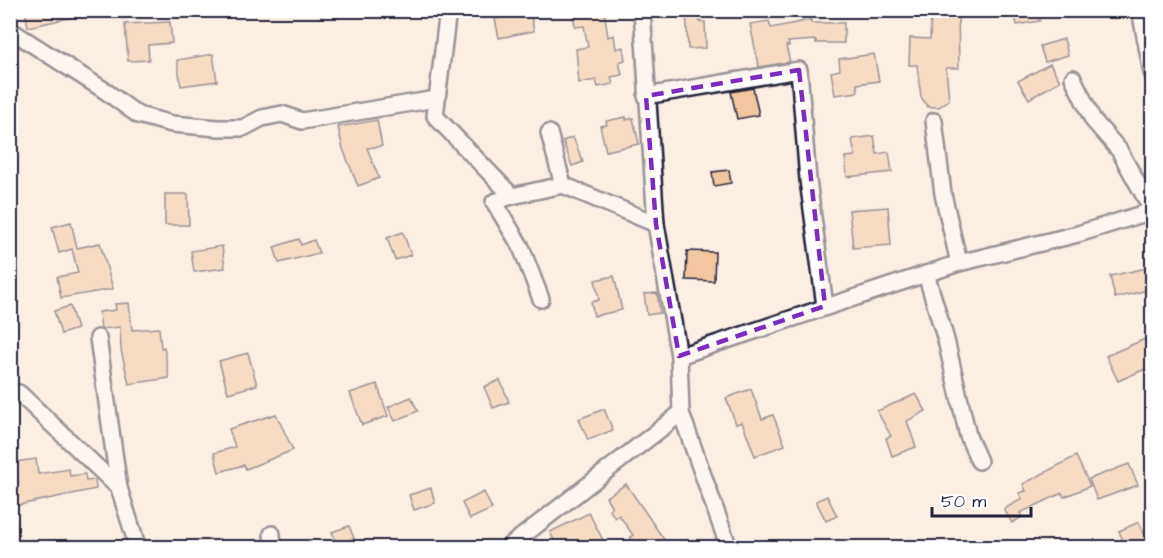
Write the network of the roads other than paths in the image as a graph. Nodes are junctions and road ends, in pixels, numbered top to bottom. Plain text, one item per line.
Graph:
1 (448, 10) edge
2 (642, 10) edge
3 (1140, 10) edge
4 (10, 30) edge
5 (1152, 73) edge
6 (1073, 78) dead end
7 (646, 96) junction
8 (436, 99) junction
9 (934, 121) dead end
10 (549, 134) dead end
11 (563, 185) junction
12 (512, 196) junction
13 (1152, 211) edge
14 (656, 224) junction
15 (959, 263) junction
16 (926, 274) junction
17 (541, 299) dead end
18 (825, 306) junction
19 (98, 338) dead end
20 (679, 356) junction
21 (19, 393) dead end
22 (681, 412) junction
23 (979, 461) dead end
24 (119, 488) junction
25 (138, 548) edge
26 (507, 548) edge
27 (729, 548) edge

1 - 8 street
2 - 7 street
3 - 5 street
4 - 8 street
6 - 13 street
7 - 14 street
7 - 18 street
8 - 12 street
9 - 15 street
10 - 11 street
11 - 12 street
11 - 14 street
12 - 17 street
13 - 15 street
14 - 20 street
15 - 16 street
16 - 18 street
16 - 23 street
18 - 20 street
19 - 24 street
20 - 22 street
21 - 24 street
22 - 26 street
22 - 27 street
24 - 25 street

